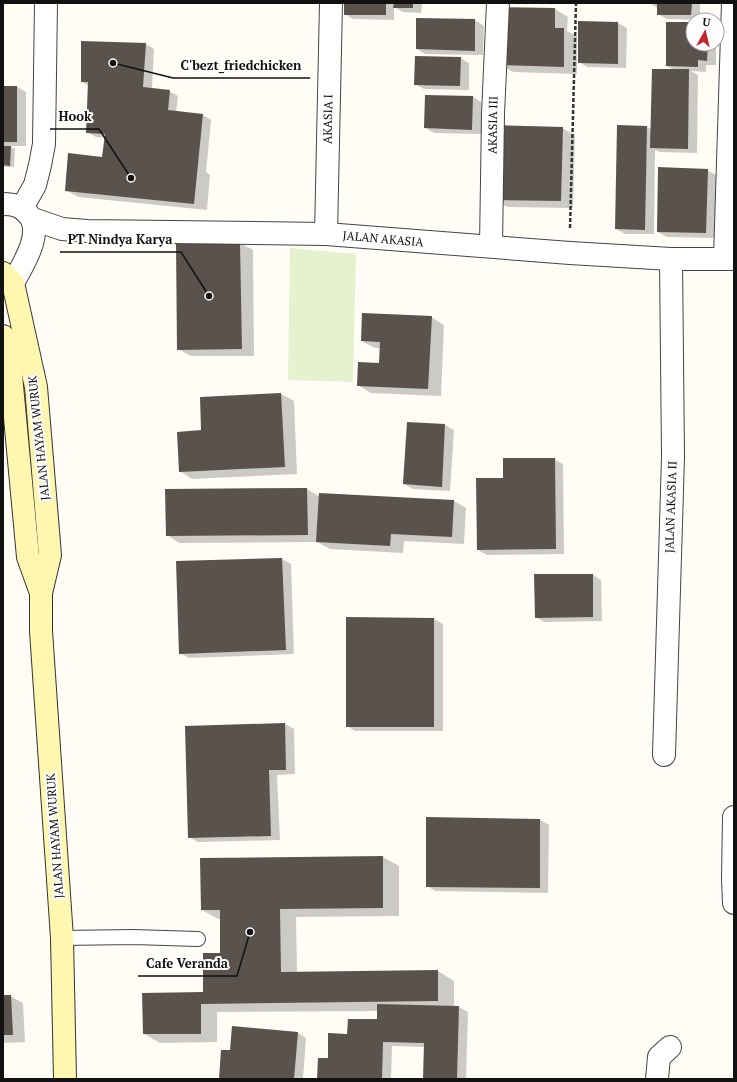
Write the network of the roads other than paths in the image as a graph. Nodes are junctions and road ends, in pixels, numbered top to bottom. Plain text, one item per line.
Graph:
1 (46, 3) edge
2 (331, 3) edge
3 (498, 3) edge
4 (733, 3) edge
5 (19, 210) edge
6 (326, 234) junction
7 (491, 246) junction
8 (671, 258) junction
9 (729, 259) edge
10 (8, 278) edge
11 (3, 336) edge
12 (41, 593) junction
13 (664, 755) dead end
14 (734, 818) edge
15 (734, 903) edge
16 (62, 938) junction
17 (198, 939) dead end
18 (670, 1047) dead end
19 (65, 1079) edge
20 (657, 1079) edge

1 - 5 street
2 - 6 street, AKASIA I
3 - 7 street, AKASIA III
4 - 9 street
5 - 6 street, JALAN AKASIA
5 - 10 street, JALAN HAYAM WURUK
6 - 7 street, JALAN AKASIA
7 - 8 street, JALAN AKASIA
8 - 9 street, JALAN AKASIA
8 - 13 street, JALAN AKASIA II
10 - 12 main road, JALAN HAYAM WURUK
11 - 12 main road, JALAN HAYAM WURUK
12 - 16 main road, JALAN HAYAM WURUK
14 - 15 street
16 - 17 lane
16 - 19 main road, JALAN HAYAM WURUK
18 - 20 street

